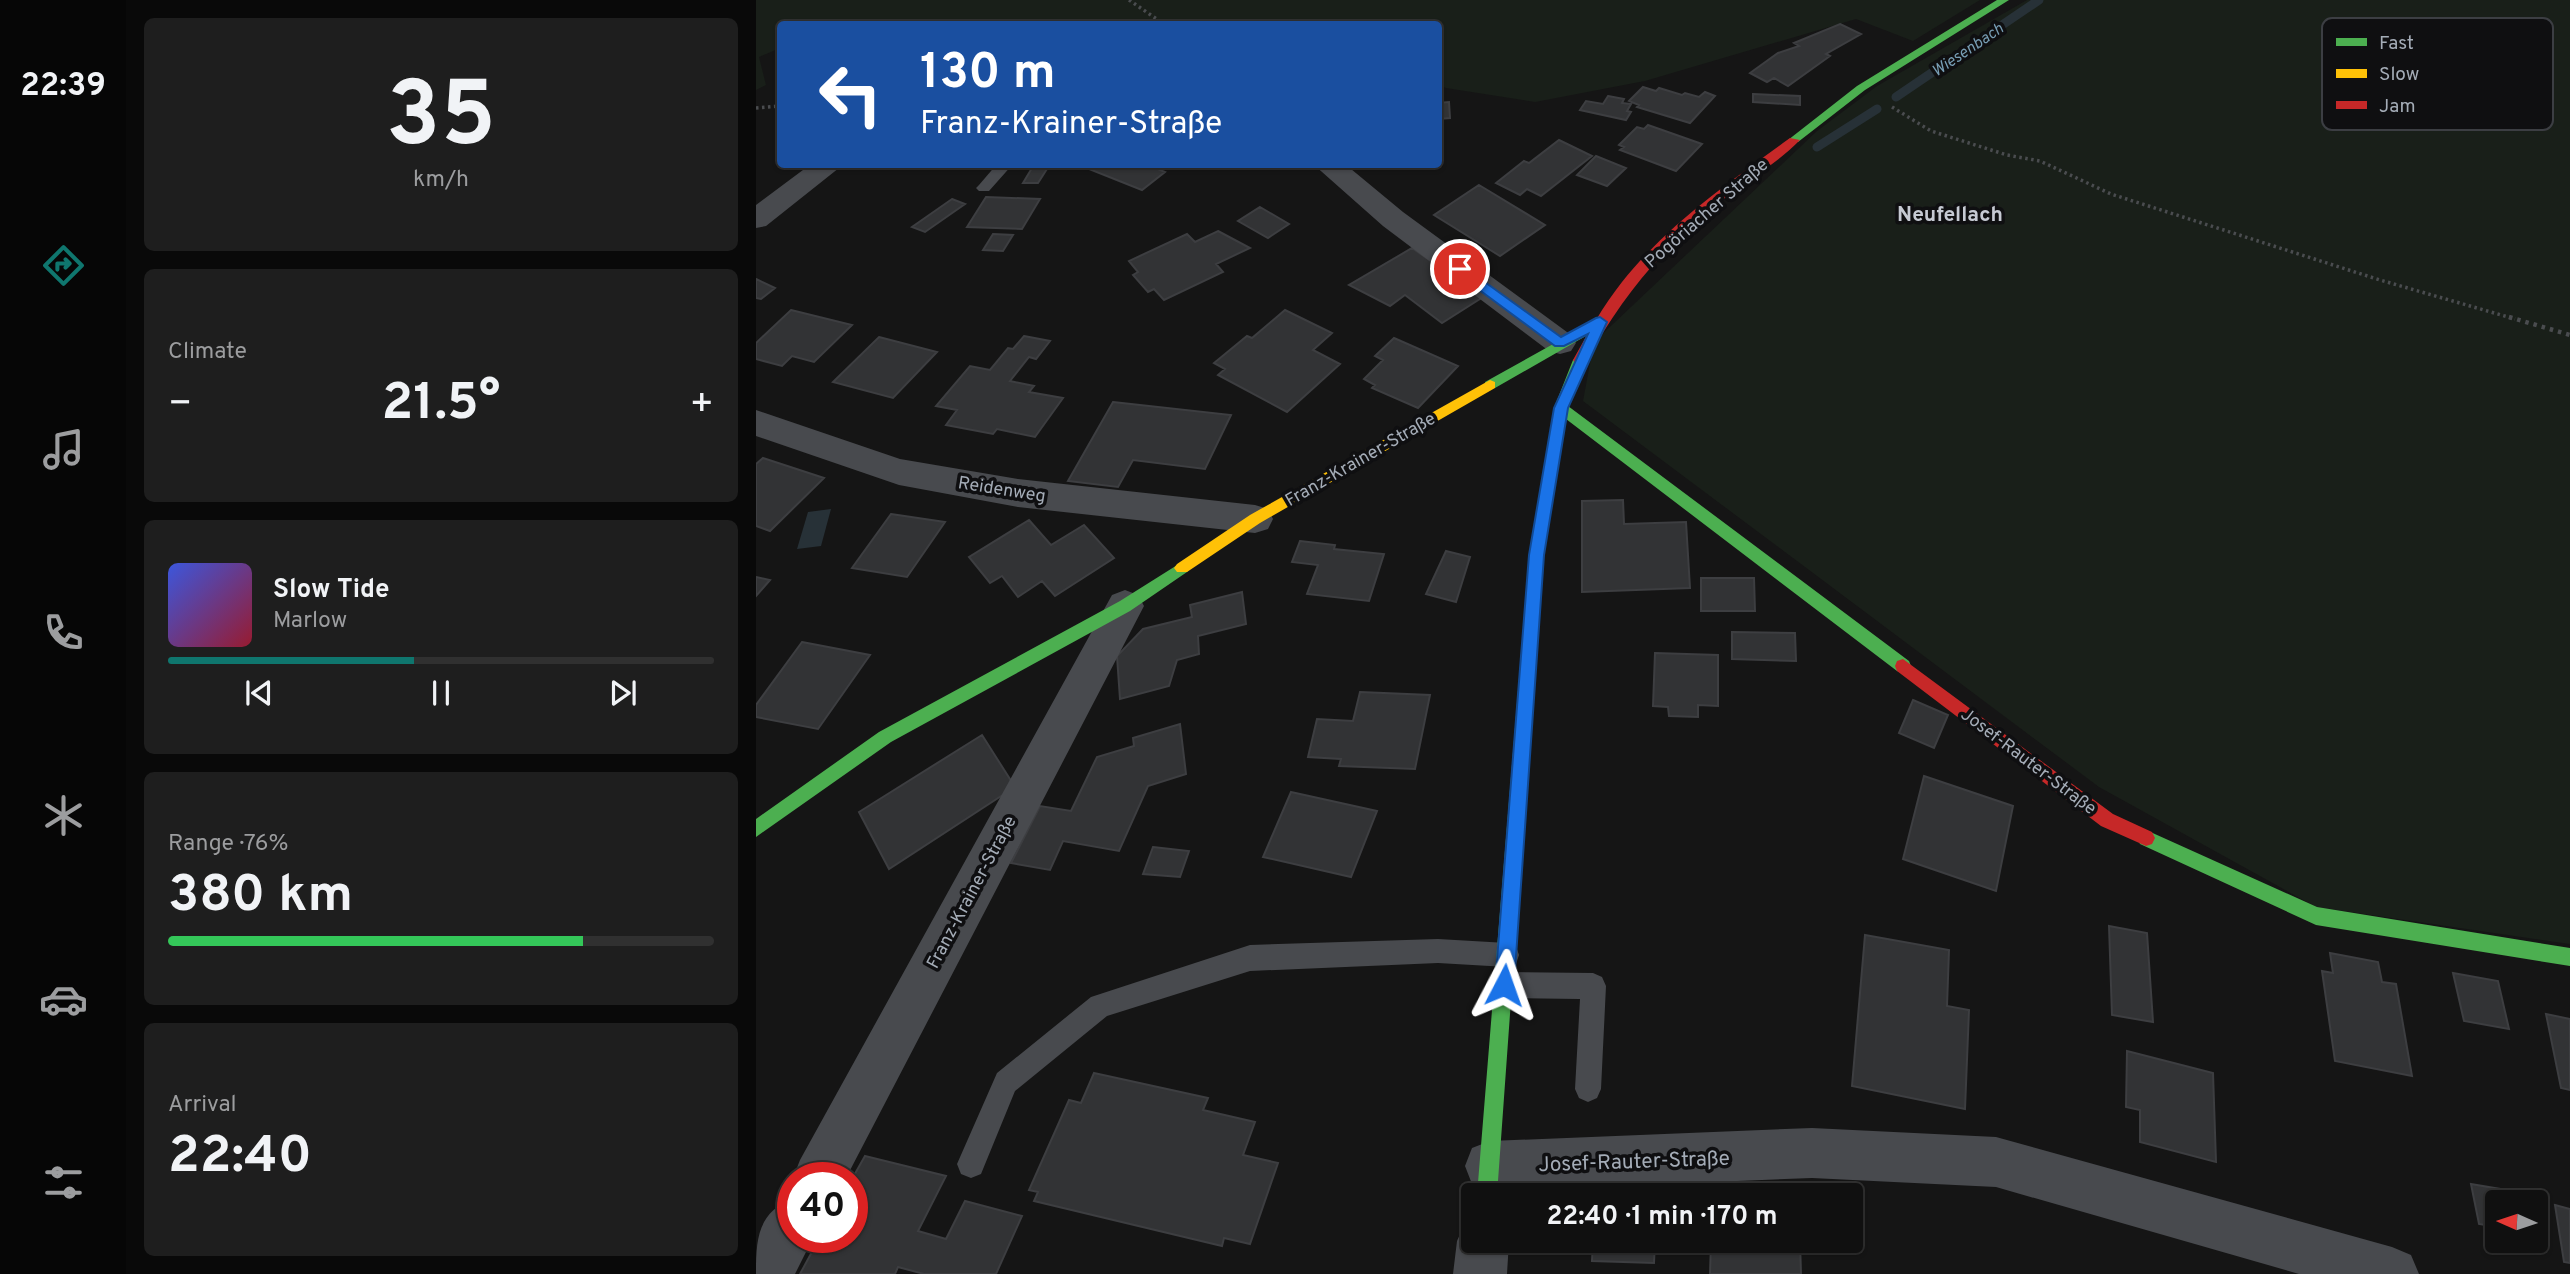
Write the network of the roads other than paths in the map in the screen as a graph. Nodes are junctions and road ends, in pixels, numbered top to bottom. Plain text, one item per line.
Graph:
1 (2004, 0) edge
2 (825, 168) edge
3 (1002, 168) edge
4 (1332, 168) edge
5 (984, 188) dead end
6 (756, 219) edge
7 (1600, 322) junction
8 (1560, 343) junction
9 (1561, 408) junction
10 (756, 423) edge
11 (1255, 519) junction
12 (1125, 607) junction
13 (756, 829) edge
14 (1507, 955) junction
15 (2570, 957) edge
16 (1504, 985) junction
17 (1588, 1089) dead end
18 (827, 1162) edge
19 (971, 1164) dead end
20 (1489, 1181) edge
21 (777, 1253) edge
22 (1482, 1253) edge
23 (766, 1274) edge
24 (1480, 1274) edge
25 (2392, 1274) edge

1 - 7 street, Pogöriacher Straße
2 - 6 street
3 - 5 lane
4 - 8 street
7 - 8 street, Franz-Krainer-Straße
7 - 9 street, Pogöriacher Straße
8 - 11 street, Franz-Krainer-Straße
9 - 14 street, Pogöriacher Straße
9 - 15 street, Josef-Rauter-Straße
10 - 11 street, Reidenweg
11 - 12 street, Franz-Krainer-Straße
12 - 13 street, Franz-Krainer-Straße
12 - 18 street, Franz-Krainer-Straße
14 - 16 street, Pogöriacher Straße
14 - 19 lane
16 - 17 lane
16 - 20 street, Pogöriacher Straße
20 - 25 street, Josef-Rauter-Straße
21 - 23 street
22 - 24 street

